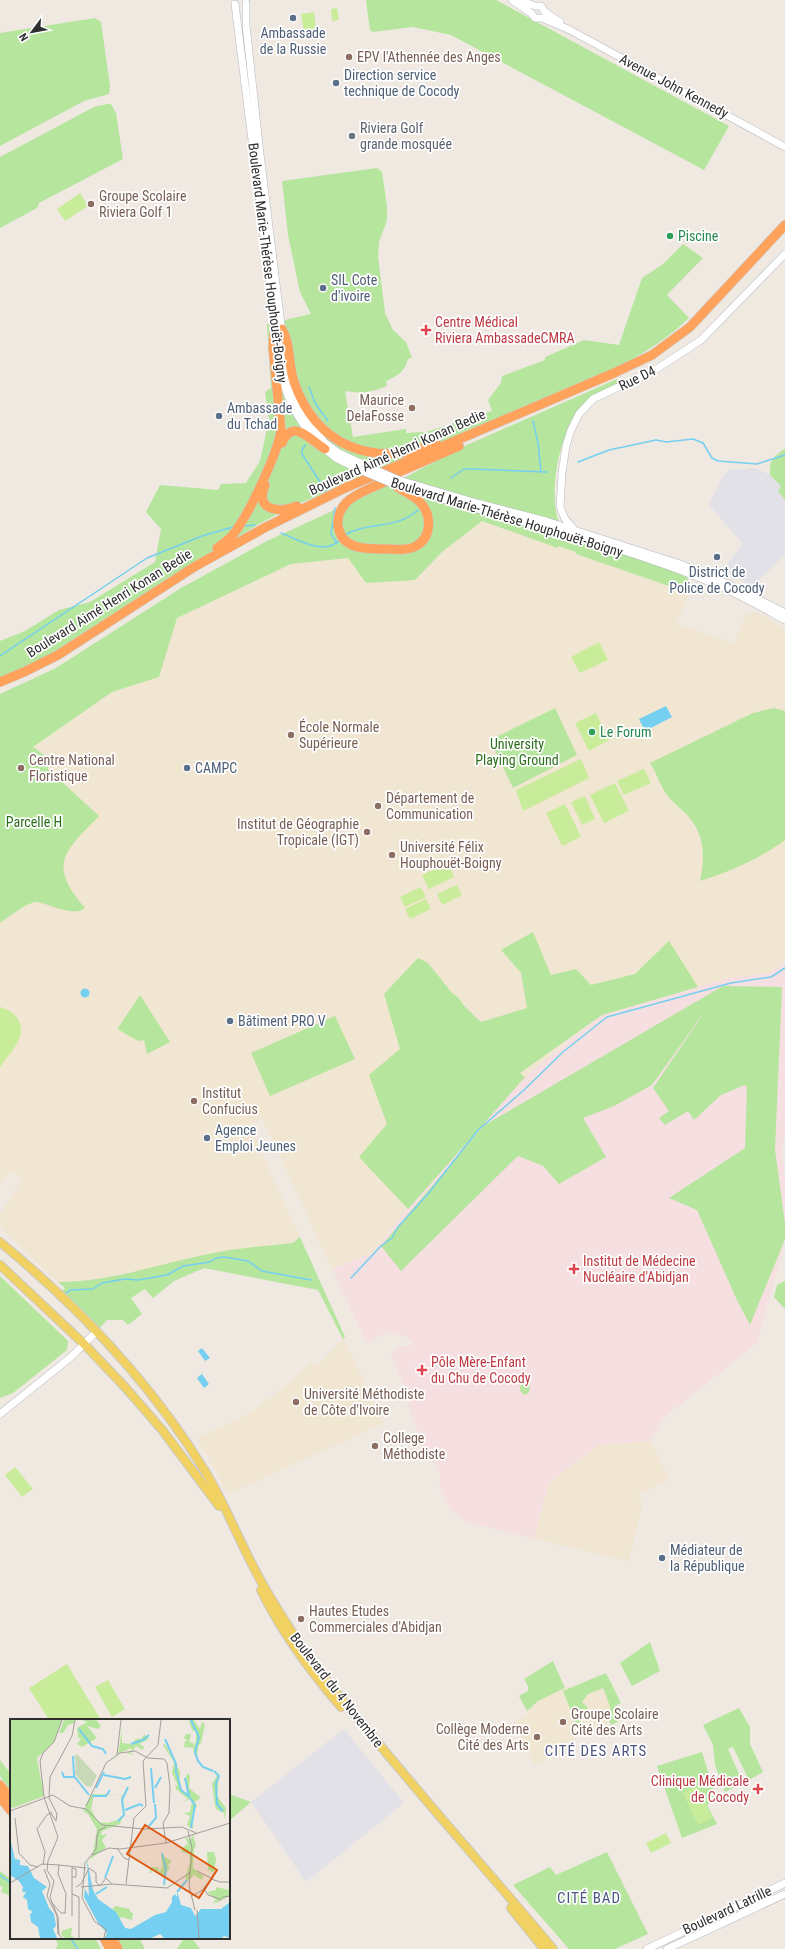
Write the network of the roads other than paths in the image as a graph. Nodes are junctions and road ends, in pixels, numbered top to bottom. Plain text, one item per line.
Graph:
1 (512, 0) edge
2 (519, 0) edge
3 (547, 0) edge
4 (247, 1) edge
5 (232, 2) edge
6 (535, 6) edge
7 (544, 13) junction
8 (777, 143) junction
9 (785, 147) edge
10 (785, 153) edge
11 (785, 225) edge
12 (785, 234) edge
13 (785, 254) edge
14 (278, 331) junction
15 (579, 387) junction
16 (324, 449) junction
17 (434, 457) junction
18 (396, 482) junction
19 (345, 488) junction
20 (267, 529) junction
21 (576, 531) junction
22 (194, 567) junction
23 (785, 613) edge
24 (785, 620) edge
25 (0, 682) edge
26 (0, 688) edge
27 (0, 1242) edge
28 (0, 1265) edge
29 (96, 1332) junction
30 (84, 1344) junction
31 (0, 1414) edge
32 (0, 1785) edge
33 (0, 1797) edge
34 (10, 1798) edge
35 (10, 1810) edge
36 (785, 1883) edge
37 (785, 1894) edge
38 (105, 1939) edge
39 (113, 1939) edge
40 (110, 1949) edge
41 (118, 1949) edge
42 (544, 1949) edge
43 (553, 1949) edge
44 (647, 1949) edge
45 (667, 1949) edge

1 - 6 main road, Avenue John Kennedy
2 - 6 main road, Avenue John Kennedy
3 - 7 main road
4 - 5 main road
4 - 14 main road, Boulevard Marie-Thérèse Houphouët-Boigny
5 - 14 main road, Boulevard Marie-Thérèse Houphouët-Boigny
6 - 7 main road, Avenue John Kennedy
6 - 7 main road, Avenue John Kennedy
7 - 8 main road, Avenue John Kennedy
8 - 9 main road, Avenue John Kennedy
8 - 10 main road, Avenue John Kennedy
11 - 15 highway, Boulevard Aimé Henri Konan Bedie
12 - 17 highway, Boulevard Aimé Henri Konan Bedie
13 - 21 main road, Rue D4
14 - 15 highway
14 - 16 main road, Boulevard Marie-Thérèse Houphouët-Boigny
14 - 18 main road, Boulevard Marie-Thérèse Houphouët-Boigny, bridge
14 - 22 highway
15 - 19 highway, Boulevard Aimé Henri Konan Bedie
16 - 18 main road, Boulevard Marie-Thérèse Houphouët-Boigny, bridge
16 - 19 highway
17 - 18 highway
17 - 20 highway, Boulevard Aimé Henri Konan Bedie
18 - 21 main road, Boulevard Marie-Thérèse Houphouët-Boigny
18 - 24 main road, Boulevard Marie-Thérèse Houphouët-Boigny
19 - 20 highway, Boulevard Aimé Henri Konan Bedie
20 - 22 highway, Boulevard Aimé Henri Konan Bedie
20 - 26 highway, Boulevard Aimé Henri Konan Bedie
21 - 23 main road, Boulevard Marie-Thérèse Houphouët-Boigny
22 - 25 highway, Boulevard Aimé Henri Konan Bedie
27 - 29 main road, Boulevard du 4 Novembre
28 - 30 main road, Boulevard du 4 Novembre
29 - 30 main road
29 - 43 main road, Boulevard du 4 Novembre
30 - 31 main road
30 - 42 main road, Boulevard du 4 Novembre
32 - 34 highway
33 - 35 highway
36 - 44 main road, Boulevard Latrille
37 - 45 main road, Boulevard Latrille
38 - 40 highway
39 - 41 highway

